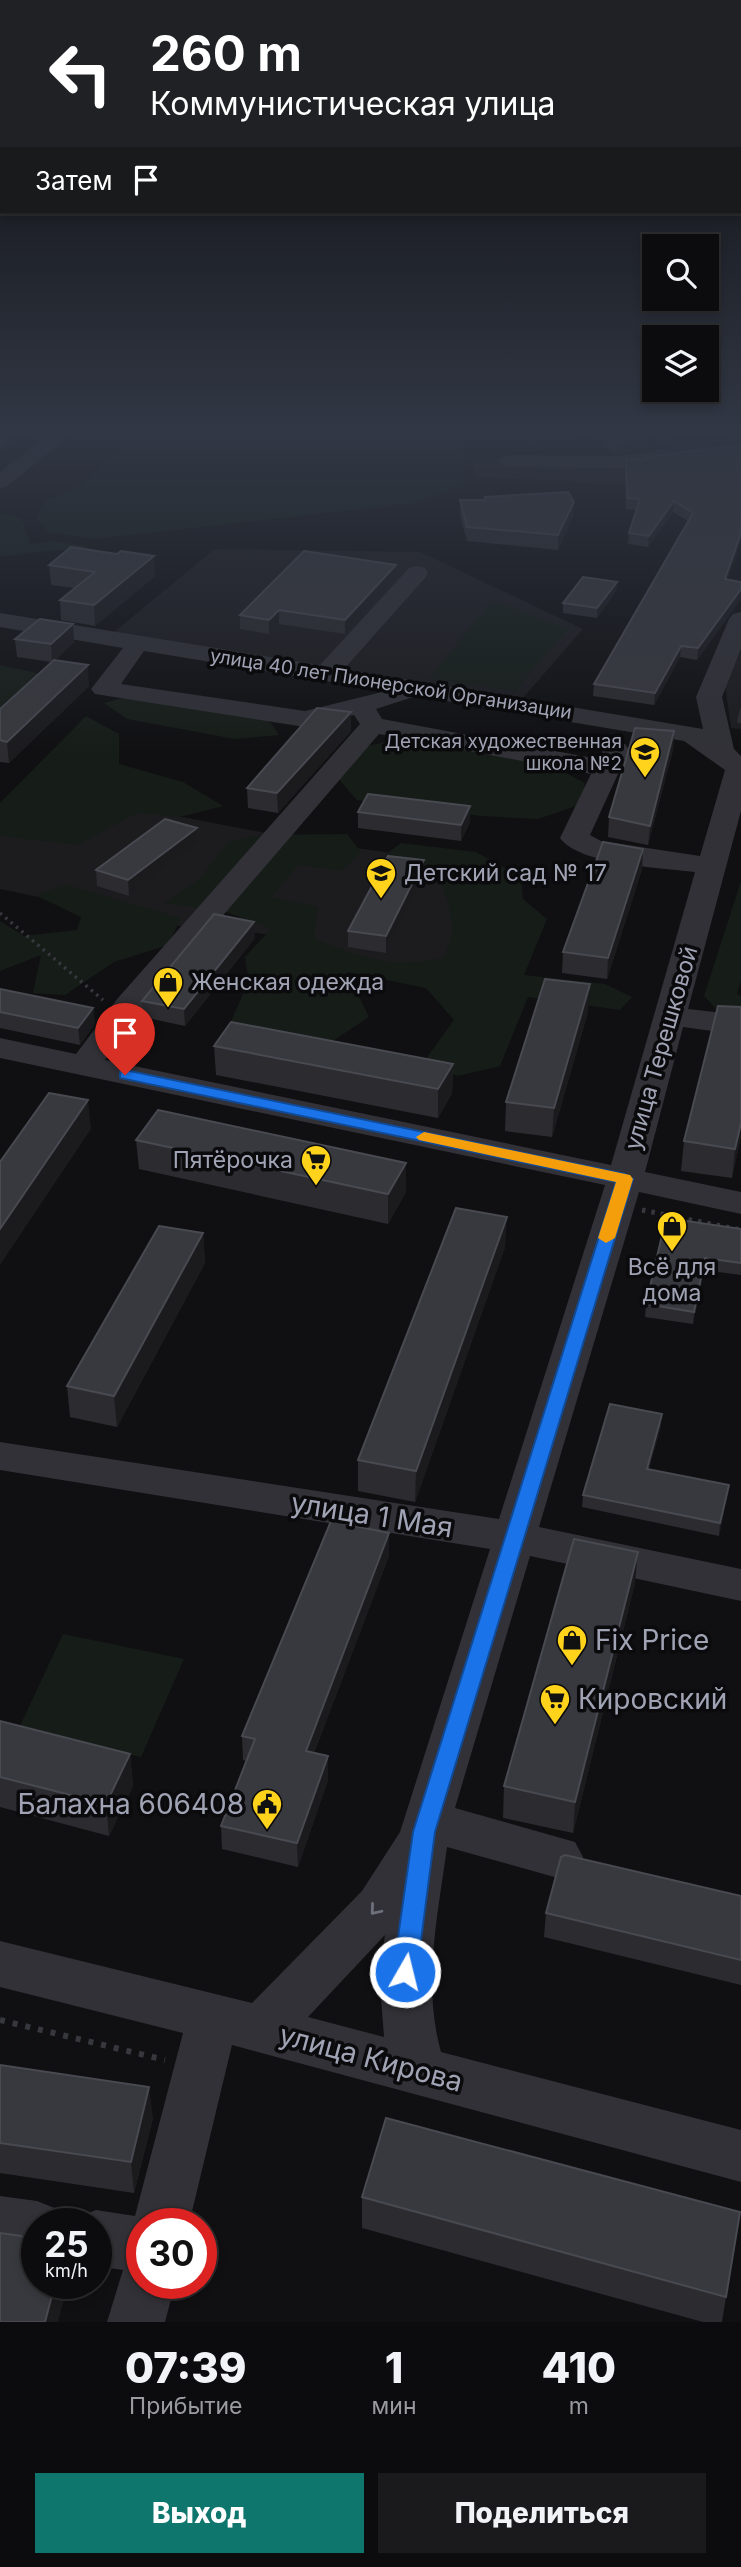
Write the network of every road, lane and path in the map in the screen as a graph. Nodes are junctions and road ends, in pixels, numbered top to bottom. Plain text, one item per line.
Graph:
1 (418, 573) dead end
2 (741, 619) edge
3 (0, 620) edge
4 (132, 652) dead end
5 (335, 675) junction
6 (419, 689) junction
7 (367, 715) junction
8 (629, 723) junction
9 (735, 759) edge
10 (607, 769) junction
11 (723, 855) edge
12 (0, 913) edge
13 (670, 1016) junction
14 (741, 1025) edge
15 (115, 1027) junction
16 (0, 1048) edge
17 (84, 1066) junction
18 (621, 1192) junction
19 (741, 1203) edge
20 (741, 1230) edge
21 (0, 1456) edge
22 (514, 1537) junction
23 (741, 1585) edge
24 (426, 1826) junction
25 (558, 1857) edge
26 (0, 1964) edge
27 (0, 2020) edge
28 (237, 2023) junction
29 (200, 2068) junction
30 (420, 2071) junction
31 (741, 2156) edge
32 (165, 2208) edge
33 (0, 2224) edge
34 (21, 2227) edge
35 (142, 2299) edge
36 (136, 2322) edge

1 - 5 street
2 - 9 street
3 - 5 street, улица 40 лет Пионерской Организации
4 - 7 street
5 - 6 street, улица 40 лет Пионерской Организации
5 - 7 street
6 - 7 street
6 - 8 street, улица 40 лет Пионерской Организации
7 - 10 street
7 - 15 street
8 - 9 street, улица 40 лет Пионерской Организации
8 - 10 street
9 - 11 street, улица Терешковой
10 - 11 street
11 - 13 street, улица Терешковой
12 - 15 path
13 - 14 street
13 - 18 street, улица Терешковой
15 - 17 street
16 - 17 street
17 - 18 street
18 - 19 street
18 - 20 path
18 - 22 street, улица Терешковой
21 - 22 street, улица 1 Мая
22 - 23 street, улица 1 Мая
22 - 24 street, улица Терешковой
24 - 25 street
24 -> 28 street, улица Терешковой
24 - 30 street, улица Терешковой
26 - 28 street, улица Кирова
27 - 29 path
28 - 29 street
28 - 30 street, улица Кирова
29 - 32 street
30 - 31 street, улица Кирова
33 - 34 street
35 - 36 street

